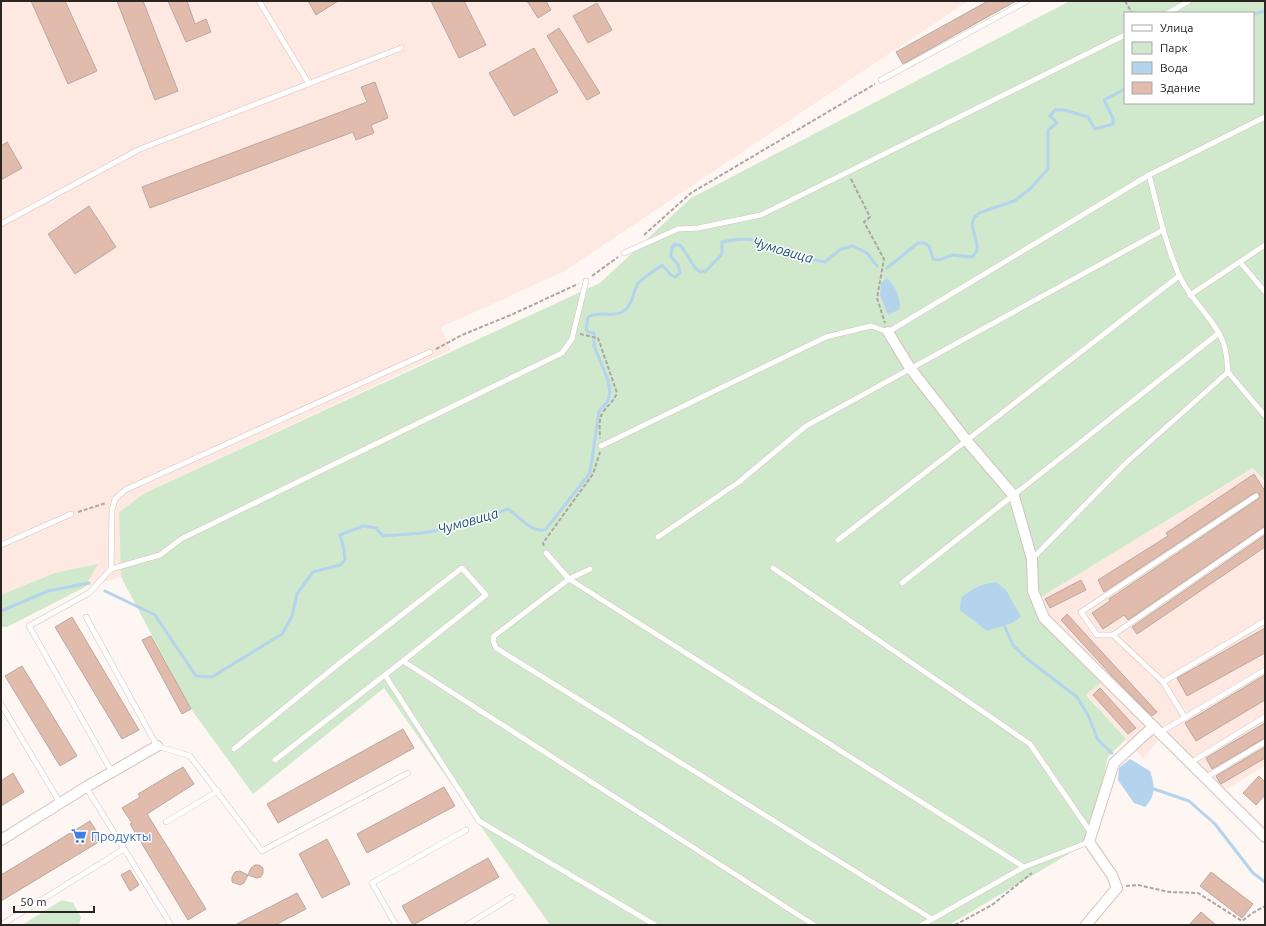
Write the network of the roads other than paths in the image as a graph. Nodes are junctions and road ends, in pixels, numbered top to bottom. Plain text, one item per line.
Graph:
1 (259, 1) edge
2 (1027, 1) edge
3 (1189, 1) edge
4 (1170, 12) edge
5 (1124, 35) edge
6 (401, 48) dead end
7 (882, 80) road end
8 (309, 84) junction
9 (1265, 117) edge
10 (1149, 175) junction
11 (1, 224) edge
12 (1163, 230) junction
13 (1265, 245) edge
14 (624, 253) road end
15 (1240, 262) junction
16 (1179, 276) junction
17 (586, 280) road end
18 (1265, 292) edge
19 (1190, 295) junction
20 (888, 332) junction
21 (1219, 333) junction
22 (430, 352) road end
23 (910, 368) junction
24 (1228, 372) junction
25 (1265, 416) edge
26 (967, 441) junction
27 (601, 446) road end
28 (1014, 496) junction
29 (1256, 496) dead end
30 (71, 514) road end
31 (1265, 530) edge
32 (658, 537) dead end
33 (838, 540) dead end
34 (1, 545) edge
35 (546, 553) road end
36 (1032, 559) junction
37 (773, 568) dead end
38 (111, 569) junction
39 (590, 569) dead end
40 (569, 579) junction
41 (902, 583) dead end
42 (86, 617) dead end
43 (1265, 621) edge
44 (1113, 635) junction
45 (403, 662) junction
46 (1265, 670) edge
47 (385, 675) junction
48 (1163, 682) junction
49 (1, 705) edge
50 (1265, 717) edge
51 (1185, 718) junction
52 (1156, 730) junction
53 (1265, 742) edge
54 (157, 746) junction
55 (234, 749) dead end
56 (275, 760) dead end
57 (1190, 764) junction
58 (112, 772) junction
59 (408, 773) dead end
60 (1205, 778) junction
61 (86, 787) junction
62 (218, 791) junction
63 (60, 803) junction
64 (166, 822) dead end
65 (466, 830) dead end
66 (1265, 837) edge
67 (1090, 838) junction
68 (1, 840) edge
69 (124, 849) junction
70 (1024, 867) junction
71 (512, 898) dead end
72 (932, 919) junction
73 (1, 925) edge
74 (171, 925) edge
75 (396, 925) edge
76 (467, 925) edge
77 (655, 925) edge
78 (814, 925) edge
79 (922, 925) edge
80 (1086, 925) edge

1 - 8 lane
2 - 7 lane
3 - 4 lane
5 - 14 lane
6 - 8 lane
8 - 11 lane
9 - 10 lane
10 - 12 lane
10 - 20 lane
12 - 16 lane
12 - 23 lane
13 - 15 lane
15 - 18 lane
15 - 19 lane
16 - 19 lane
16 - 26 lane
17 - 38 lane
19 - 21 lane
20 - 23 street
20 - 27 lane
21 - 24 lane
21 - 28 lane
22 - 38 lane
23 - 26 street
23 - 32 lane
24 - 25 lane
24 - 36 lane
26 - 28 street
26 - 33 lane
28 - 36 street
28 - 41 lane
29 - 44 lane
30 - 34 lane
31 - 44 lane
35 - 40 lane
36 - 52 street
37 - 67 lane
38 - 58 lane
39 - 40 lane
40 - 70 lane
40 - 72 lane
42 - 54 lane
43 - 48 lane
44 - 48 lane
45 - 47 lane
45 - 55 lane
45 - 78 lane
46 - 51 lane
47 - 56 lane
47 - 77 lane
48 - 51 lane
49 - 63 lane
50 - 57 lane
51 - 52 lane
52 - 57 street
52 - 67 street
53 - 60 lane
54 - 58 street
54 - 62 lane
57 - 60 street
58 - 61 street
59 - 62 lane
60 - 66 street
61 - 63 street
61 - 69 lane
62 - 64 lane
63 - 68 street
65 - 75 lane
67 - 70 lane
67 - 80 street
69 - 73 lane
69 - 74 lane
70 - 72 lane
71 - 76 lane
72 - 79 lane

